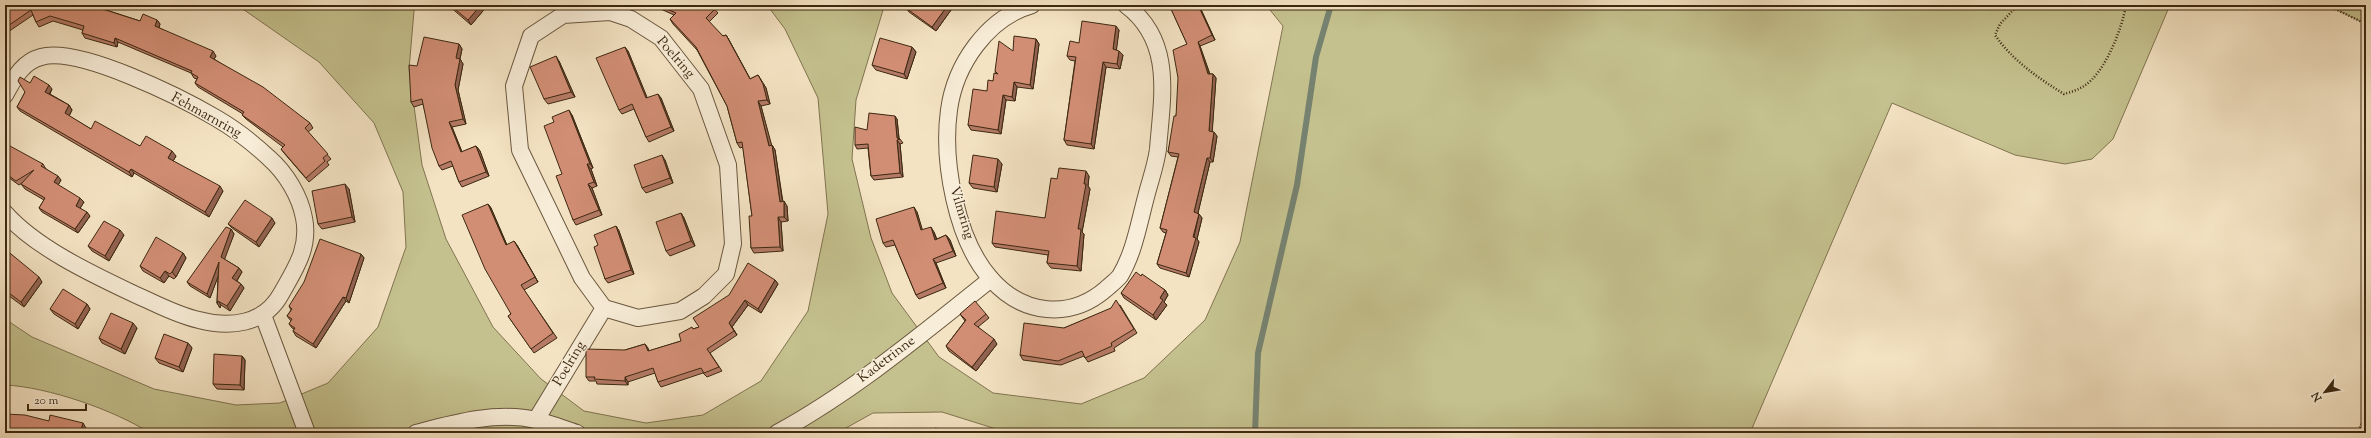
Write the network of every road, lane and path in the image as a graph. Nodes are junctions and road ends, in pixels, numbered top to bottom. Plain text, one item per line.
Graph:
1 (1032, 5) edge
2 (1126, 5) edge
3 (2018, 5) edge
4 (2126, 5) edge
5 (2327, 5) edge
6 (2366, 24) edge
7 (5, 95) edge
8 (5, 213) edge
9 (991, 279) junction
10 (604, 308) junction
11 (263, 315) junction
12 (2366, 415) edge
13 (536, 420) junction
14 (307, 433) edge
15 (416, 433) edge
16 (577, 433) edge
17 (777, 433) edge
18 (2357, 433) edge

1 - 9 street, Vilmring
2 - 9 street, Vilmring
3 - 4 path
5 - 6 path
7 - 11 street, Fehmarnring
8 - 11 street, Fehmarnring
9 - 17 street, Kadetrinne
10 - 10 street, Poelring
10 - 13 street, Poelring
11 - 14 street
12 - 18 path
13 - 15 street
13 - 16 street

